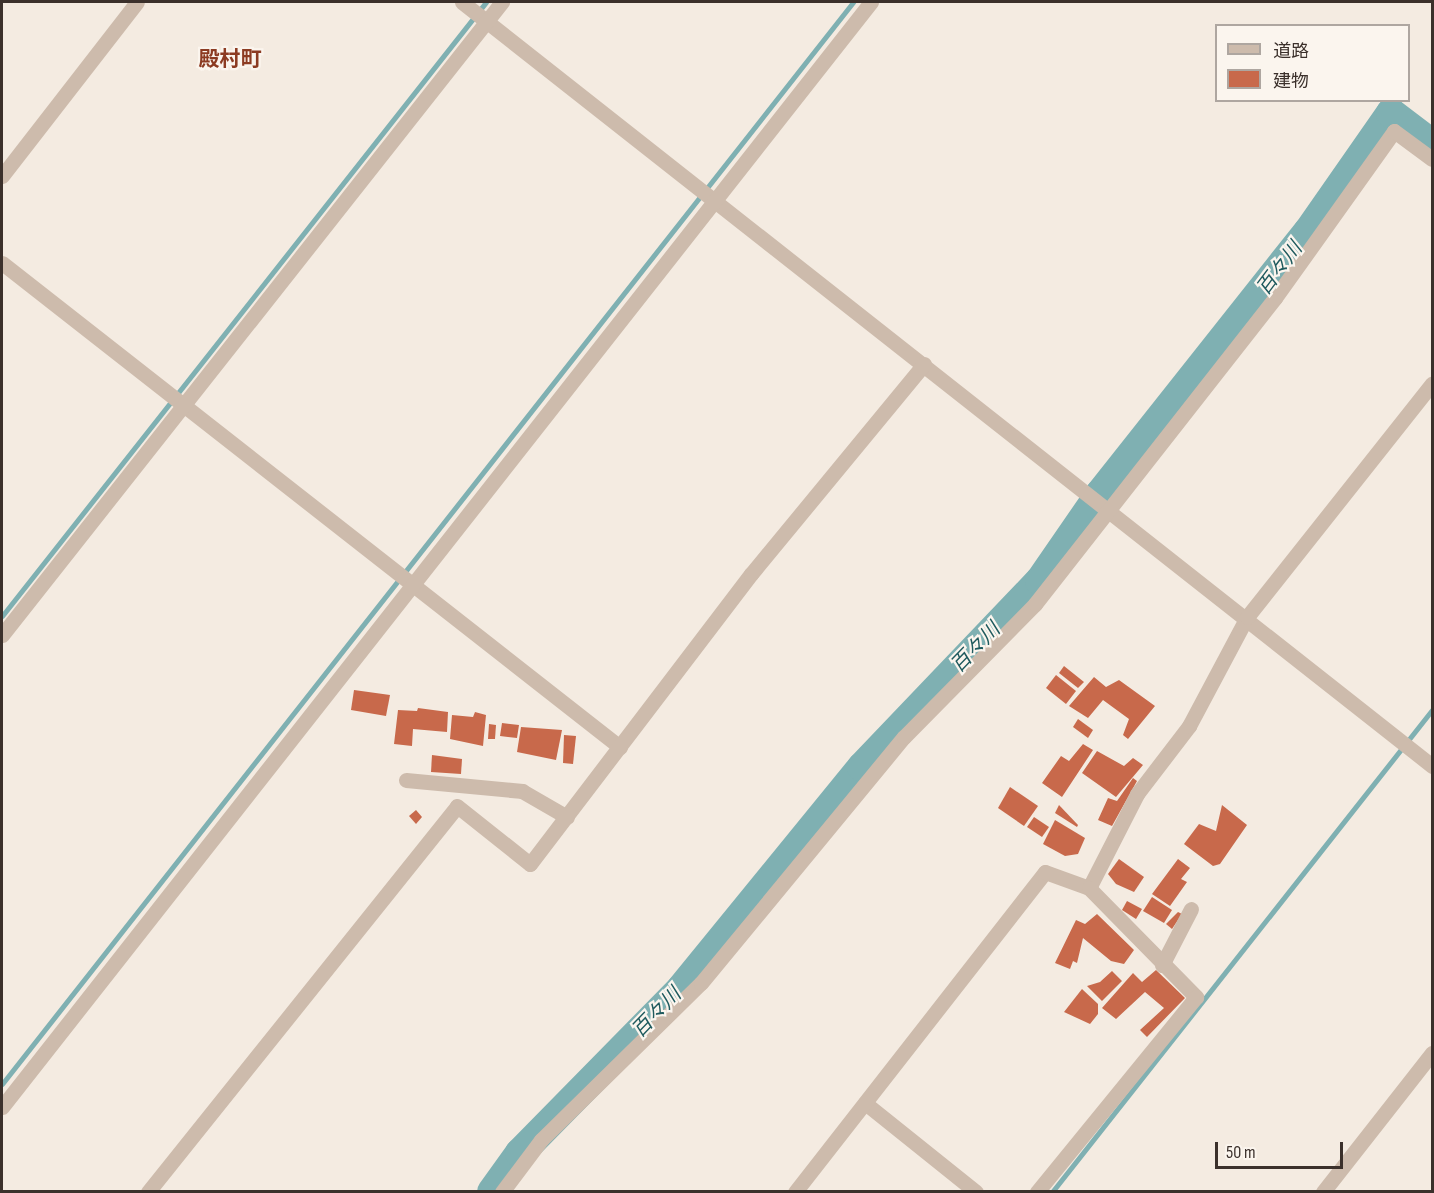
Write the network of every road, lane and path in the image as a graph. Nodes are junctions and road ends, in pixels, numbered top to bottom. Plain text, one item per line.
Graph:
1 (137, 2) edge
2 (502, 2) edge
3 (871, 2) edge
4 (475, 12) edge
5 (1432, 159) edge
6 (2, 176) edge
7 (707, 194) junction
8 (2, 263) edge
9 (924, 364) junction
10 (1432, 384) edge
11 (176, 402) junction
12 (1106, 508) junction
13 (403, 579) junction
14 (1247, 617) junction
15 (2, 634) edge
16 (620, 747) junction
17 (1432, 766) edge
18 (406, 780) dead end
19 (465, 786) junction
20 (457, 806) junction
21 (567, 817) junction
22 (1089, 888) junction
23 (1191, 909) dead end
24 (1162, 965) junction
25 (1432, 1053) edge
26 (865, 1103) junction
27 (2, 1107) edge
28 (148, 1191) edge
29 (502, 1191) edge
30 (795, 1191) edge
31 (976, 1191) edge
32 (1037, 1191) edge
33 (1323, 1191) edge

1 - 6 street
2 - 4 street
3 - 7 street
4 - 7 street
4 - 11 street
5 - 12 street
7 - 9 street
7 - 13 street
8 - 11 street
9 - 12 street
9 - 16 street
10 - 14 street
11 - 13 street
11 - 15 street
12 - 14 street
12 - 29 street
13 - 16 street
13 - 27 street
14 - 17 street
14 - 22 street
16 - 21 street
18 - 19 street
19 - 20 street
19 - 21 street
20 - 21 street
20 - 28 street
22 - 24 street
22 - 26 street
23 - 24 street
24 - 32 street
25 - 33 street
26 - 30 street
26 - 31 street

